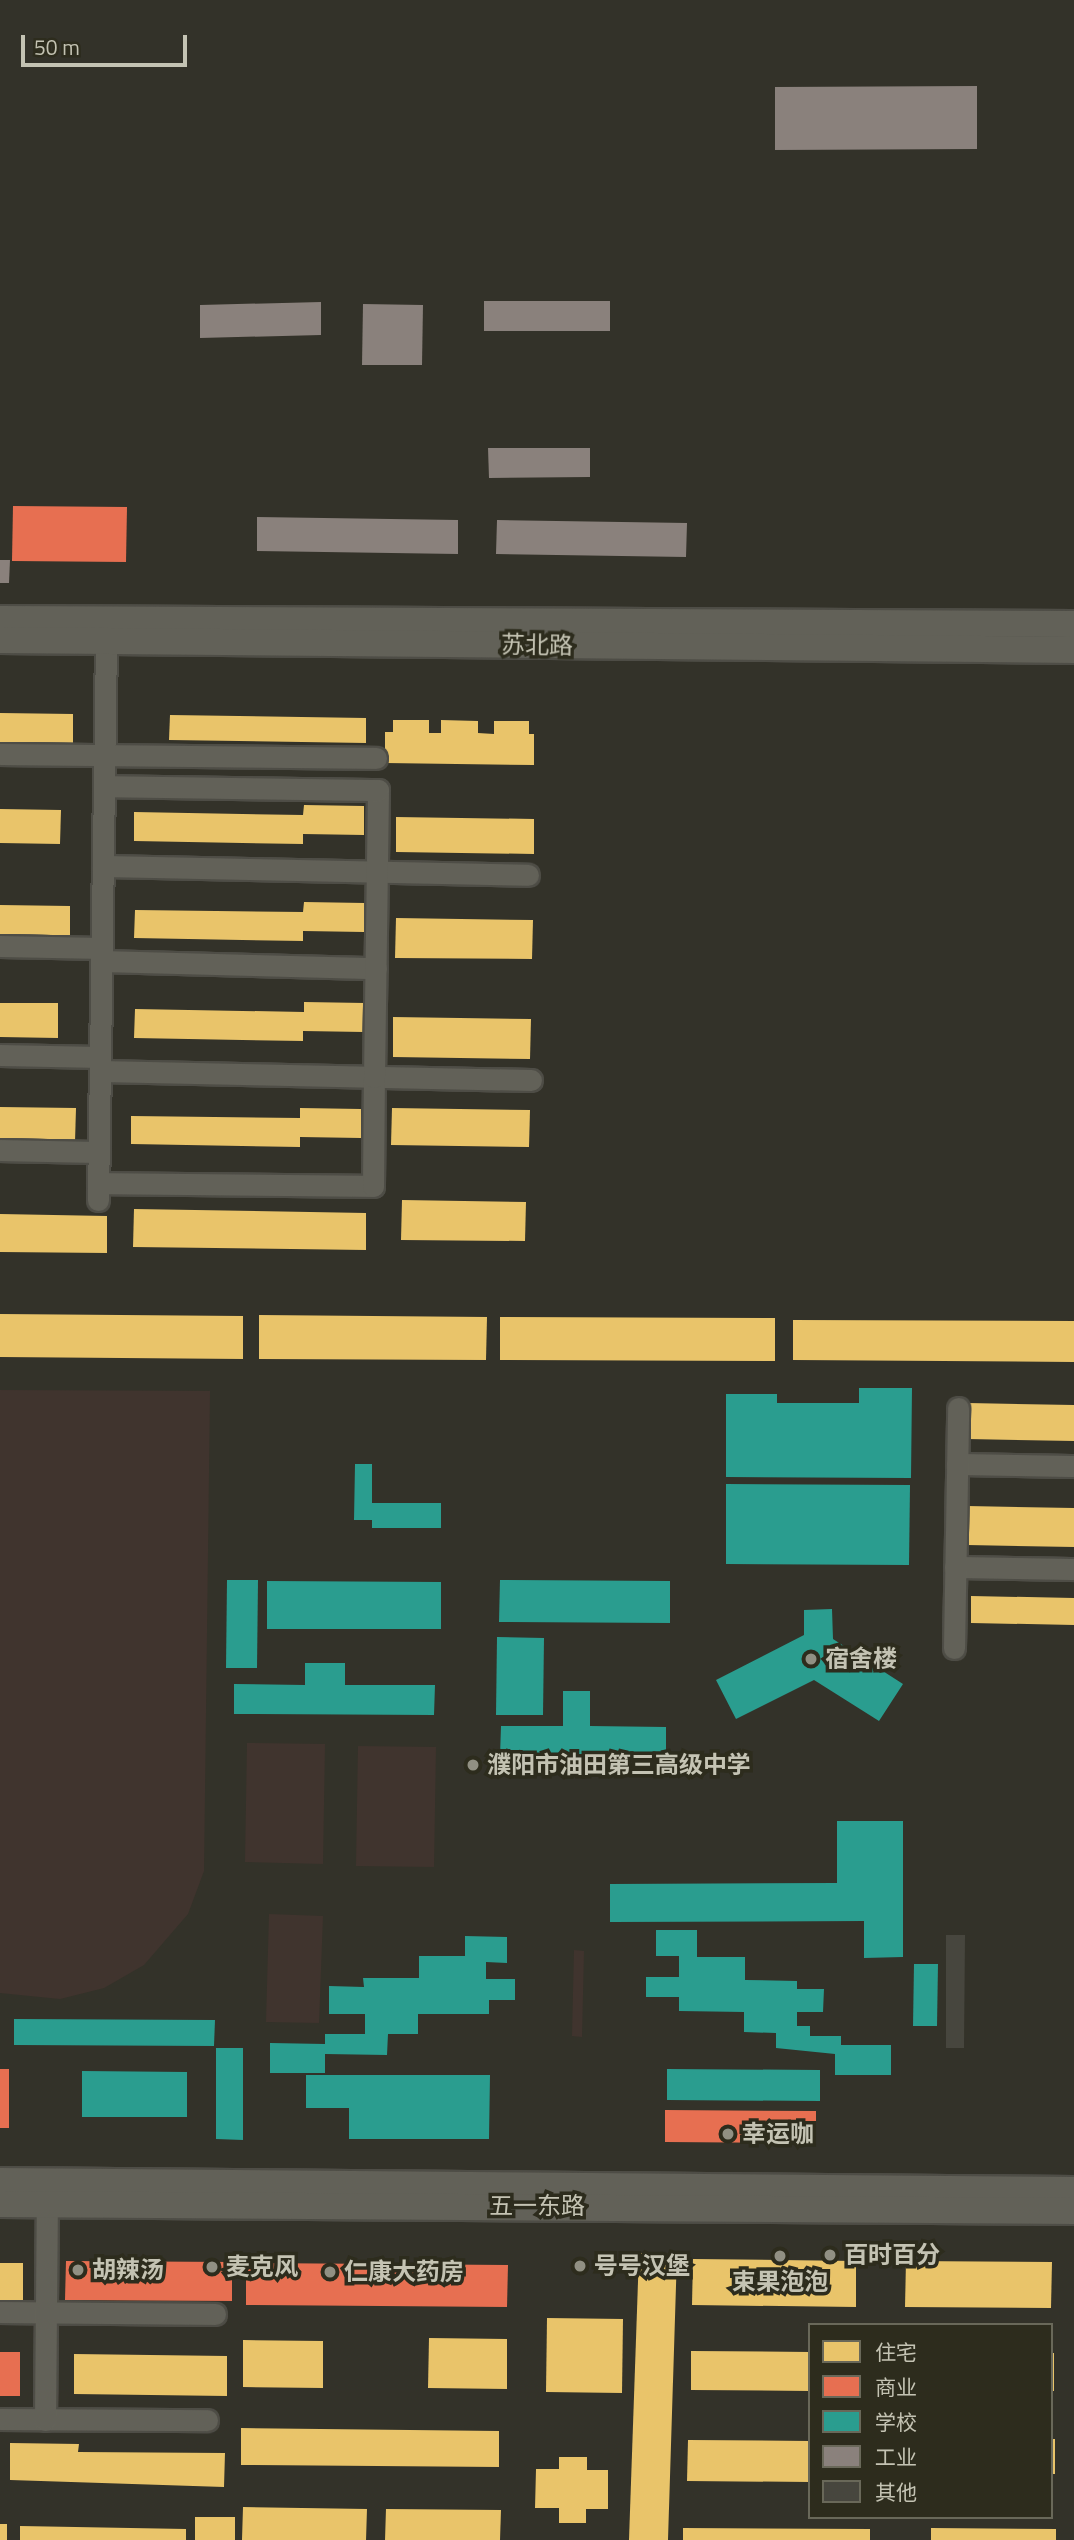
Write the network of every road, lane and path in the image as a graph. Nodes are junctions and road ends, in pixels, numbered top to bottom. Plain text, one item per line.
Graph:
1 (0, 619) edge
2 (1074, 624) edge
3 (0, 640) edge
4 (106, 641) junction
5 (1074, 650) edge
6 (0, 754) edge
7 (104, 754) junction
8 (376, 758) dead end
9 (104, 786) junction
10 (103, 866) junction
11 (377, 871) junction
12 (528, 875) dead end
13 (0, 946) edge
14 (102, 954) junction
15 (376, 968) junction
16 (0, 1055) edge
17 (100, 1064) junction
18 (374, 1077) junction
19 (531, 1080) dead end
20 (0, 1150) edge
21 (99, 1152) junction
22 (958, 1408) dead end
23 (957, 1464) junction
24 (1074, 1466) edge
25 (955, 1567) junction
26 (1074, 1569) edge
27 (954, 1648) dead end
28 (0, 2181) edge
29 (1074, 2190) edge
30 (0, 2204) edge
31 (47, 2204) junction
32 (1074, 2211) edge
33 (0, 2312) edge
34 (47, 2312) junction
35 (215, 2314) dead end
36 (0, 2419) edge
37 (46, 2420) junction
38 (207, 2420) dead end

1 - 2 street, 苏北路
3 - 4 street, 苏北路
4 - 5 street, 苏北路
4 - 7 street
6 - 7 street
7 - 8 street
7 - 9 street
9 - 10 street
9 - 11 street
10 - 11 street
10 - 14 street
11 - 12 street
11 - 15 street
13 - 14 street
14 - 15 street
14 - 17 street
15 - 18 street
16 - 17 street
17 - 18 street
17 - 21 street
18 - 19 street
18 - 21 street
20 - 21 street
22 - 23 street
23 - 24 street
23 - 25 street
25 - 26 street
25 - 27 street
28 - 29 street, 五一东路
30 - 31 street, 五一东路
31 - 32 street, 五一东路
31 - 34 street
33 - 34 street
34 - 35 street
34 - 37 street
36 - 37 street
37 - 38 street

